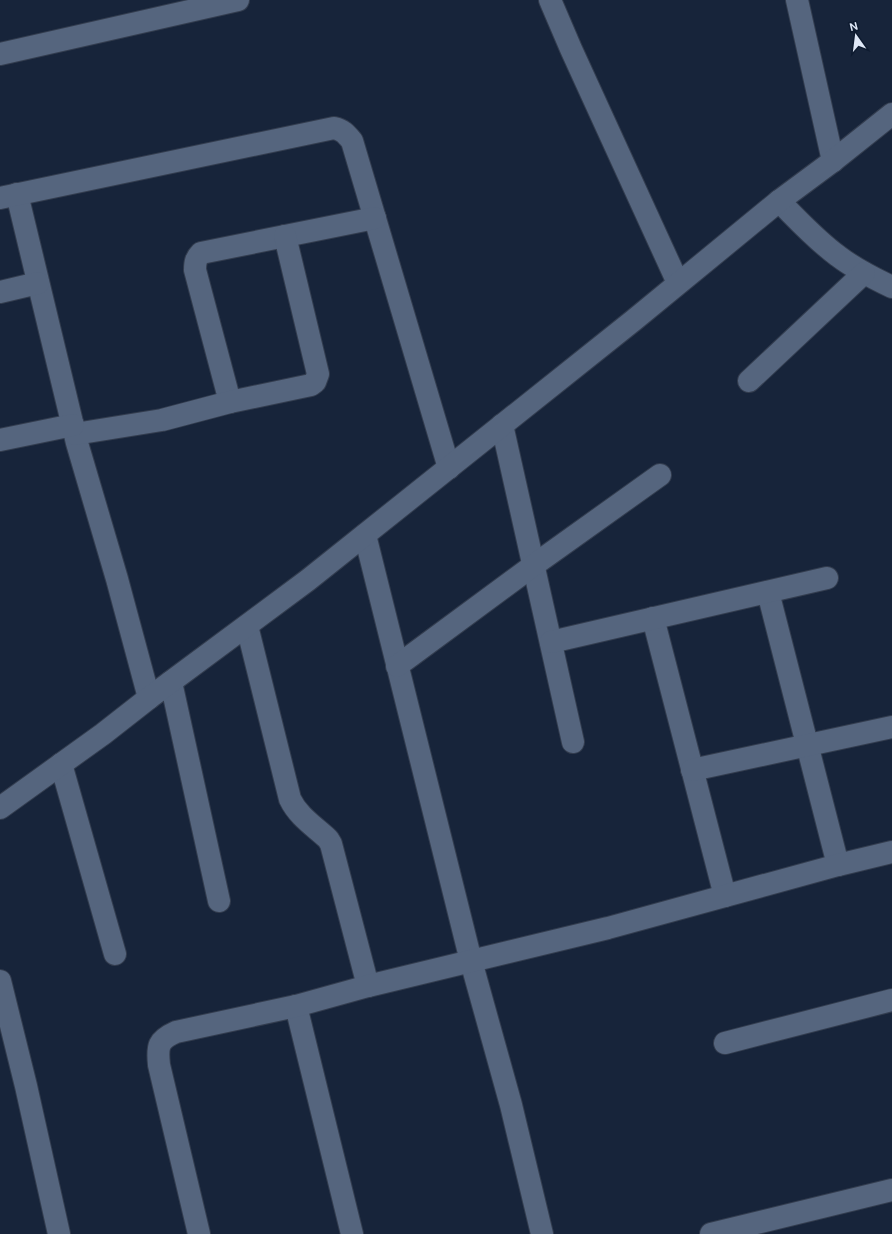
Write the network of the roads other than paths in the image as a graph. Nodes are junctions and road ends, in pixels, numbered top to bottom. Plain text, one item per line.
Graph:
1 (238, 0) edge
2 (550, 0) edge
3 (797, 0) edge
4 (183, 6) edge
5 (0, 54) edge
6 (892, 114) edge
7 (833, 161) junction
8 (8, 196) edge
9 (779, 201) junction
10 (375, 218) junction
11 (285, 236) junction
12 (864, 273) junction
13 (38, 283) junction
14 (678, 283) junction
15 (892, 287) edge
16 (0, 292) edge
17 (749, 381) dead end
18 (230, 402) junction
19 (502, 425) junction
20 (74, 429) junction
21 (0, 440) edge
22 (449, 468) junction
23 (660, 475) dead end
24 (365, 535) junction
25 (534, 565) junction
26 (827, 578) dead end
27 (768, 592) junction
28 (653, 618) junction
29 (247, 626) junction
30 (551, 642) junction
31 (397, 666) junction
32 (171, 682) junction
33 (149, 698) junction
34 (892, 727) edge
35 (573, 742) dead end
36 (808, 746) junction
37 (61, 764) junction
38 (692, 770) junction
39 (0, 808) edge
40 (892, 852) edge
41 (838, 865) junction
42 (725, 896) junction
43 (219, 901) dead end
44 (115, 954) dead end
45 (471, 962) junction
46 (368, 986) junction
47 (1, 990) edge
48 (892, 1000) edge
49 (296, 1006) junction
50 (725, 1043) dead end
51 (892, 1190) edge
52 (59, 1234) edge
53 (199, 1234) edge
54 (352, 1234) edge
55 (542, 1234) edge
56 (711, 1234) edge

1 - 4 street
2 - 14 street
3 - 7 street
4 - 5 street
6 - 7 street
7 - 9 street
8 - 10 street
8 - 13 street
9 - 12 street
9 - 14 street
10 - 11 street
10 - 22 street
11 - 18 street
11 - 18 street
12 - 15 street
12 - 17 street
13 - 16 street
13 - 20 street
14 - 19 street
18 - 20 street
19 - 22 street
19 - 25 street
20 - 21 street
20 - 33 street
22 - 24 street
23 - 25 street
24 - 29 street
24 - 31 street
25 - 30 street
25 - 31 street
26 - 27 street
27 - 28 street
27 - 36 street
28 - 30 street
28 - 38 street
29 - 32 street
29 - 46 street
30 - 35 street
31 - 45 street
32 - 33 street
32 - 43 street
33 - 37 street
34 - 36 street
36 - 38 street
36 - 41 street
37 - 39 street
37 - 44 street
38 - 42 street
40 - 41 street
41 - 42 street
42 - 45 street
45 - 46 street
45 - 55 street
46 - 49 street
47 - 52 street
48 - 50 street
49 - 53 street
49 - 54 street
51 - 56 street

